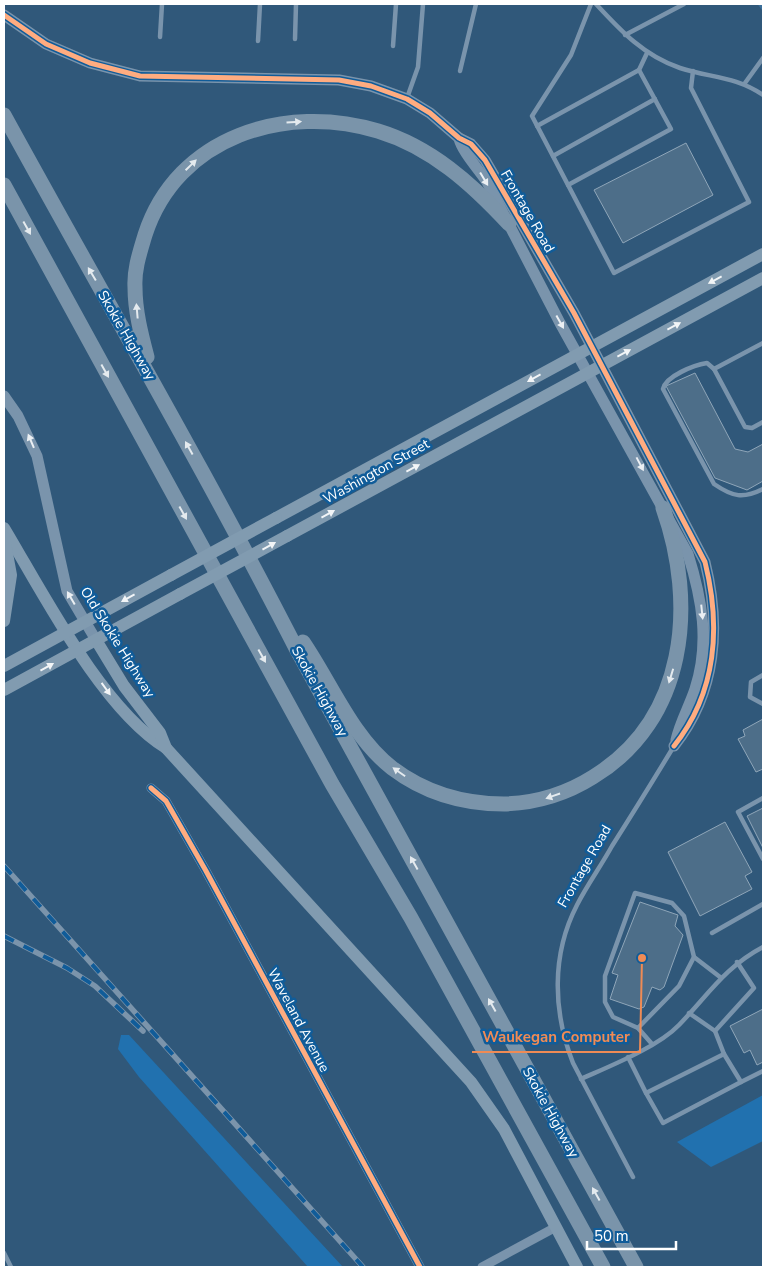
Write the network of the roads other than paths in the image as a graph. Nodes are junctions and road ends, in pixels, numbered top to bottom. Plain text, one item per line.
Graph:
1 (162, 4) edge
2 (260, 4) edge
3 (296, 4) edge
4 (396, 4) edge
5 (423, 4) edge
6 (476, 4) edge
7 (591, 4) edge
8 (596, 4) edge
9 (684, 4) edge
10 (4, 15) edge
11 (625, 35) junction
12 (160, 37) dead end
13 (295, 39) dead end
14 (258, 40) dead end
15 (393, 46) dead end
16 (646, 52) junction
17 (763, 58) edge
18 (460, 70) dead end
19 (639, 70) junction
20 (693, 71) junction
21 (745, 83) junction
22 (763, 95) edge
23 (406, 99) junction
24 (655, 99) junction
25 (4, 115) edge
26 (537, 126) junction
27 (459, 138) junction
28 (553, 156) junction
29 (568, 185) junction
30 (4, 186) edge
31 (508, 224) junction
32 (763, 254) edge
33 (763, 278) edge
34 (763, 343) edge
35 (592, 346) junction
36 (578, 354) junction
37 (602, 365) junction
38 (714, 369) junction
39 (588, 373) junction
40 (4, 396) edge
41 (167, 407) junction
42 (763, 422) edge
43 (763, 489) edge
44 (663, 508) junction
45 (4, 528) edge
46 (4, 534) edge
47 (255, 567) junction
48 (4, 621) edge
49 (85, 622) junction
50 (67, 632) junction
51 (96, 640) junction
52 (78, 650) junction
53 (4, 666) edge
54 (763, 675) edge
55 (4, 690) edge
56 (763, 704) edge
57 (674, 746) junction
58 (166, 748) junction
59 (151, 788) dead end
60 (763, 798) edge
61 (763, 859) edge
62 (763, 904) edge
63 (712, 933) dead end
64 (763, 947) edge
65 (694, 957) junction
66 (738, 962) junction
67 (720, 977) junction
68 (689, 1013) junction
69 (638, 1028) junction
70 (714, 1031) junction
71 (652, 1044) junction
72 (724, 1054) junction
73 (628, 1057) junction
74 (763, 1071) edge
75 (581, 1079) junction
76 (741, 1082) junction
77 (646, 1093) junction
78 (633, 1176) dead end
79 (556, 1228) junction
80 (4, 1253) edge
81 (11, 1267) edge
82 (420, 1267) edge
83 (482, 1267) edge
84 (577, 1267) edge
85 (603, 1267) edge
86 (636, 1267) edge

1 - 12 lane
2 - 14 lane
3 - 13 lane
4 - 15 lane
5 - 23 lane
6 - 18 lane
7 - 26 lane
8 - 11 lane
9 - 11 lane
10 - 23 street, Frontage Road
11 - 16 lane
16 - 19 lane
16 - 20 lane
17 - 21 lane
19 - 24 lane
19 - 26 lane
20 - 21 lane
20 - 29 lane
21 - 22 lane
23 - 27 street, Frontage Road
24 - 28 lane
24 - 29 lane
41 -> 25 highway, Skokie Highway
26 - 28 lane
27 -> 31 street, Frontage Road
27 - 35 street, Frontage Road
28 - 29 lane
30 -> 85 highway, Skokie Highway
31 -> 36 street, Frontage Road
41 -> 31 highway
32 -> 35 main road, Washington Street
37 -> 33 main road, Washington Street
34 - 38 lane
35 - 36 main road, Washington Street
35 - 37 street, Frontage Road
36 - 39 street, Frontage Road
36 -> 49 main road, Washington Street, bridge
37 - 39 main road, Washington Street
37 - 57 street, Frontage Road
38 - 42 lane
38 - 43 lane
39 -> 44 street, Frontage Road
51 -> 39 main road, Washington Street, bridge
49 -> 40 street, Old Skokie Highway
47 -> 41 highway, Skokie Highway
44 -> 47 highway
44 -> 57 street, Frontage Road
45 - 50 main road
46 - 48 main road
86 -> 47 highway, Skokie Highway
49 - 50 main road, Washington Street
49 - 51 street, Old Skokie Highway
50 - 52 main road
50 - 53 main road, Washington Street
51 - 52 main road, Washington Street
51 - 58 main road, Old Skokie Highway
55 -> 52 main road, Washington Street
52 -> 58 main road
54 - 56 lane
57 - 75 lane, Frontage Road
58 - 79 main road
59 - 82 street, Waveland Avenue
60 - 61 lane
62 - 63 lane
64 - 66 lane
65 - 67 lane
65 - 69 lane
65 - 69 lane
66 - 67 lane
66 - 70 lane
67 - 68 lane
68 - 70 lane
68 - 71 lane
69 - 71 lane
70 - 72 lane
71 - 73 lane
72 - 76 lane
72 - 77 lane
73 - 75 lane
73 - 77 lane
74 - 76 lane
75 - 78 lane, Frontage Road
76 - 77 lane
79 - 83 street
79 - 84 main road
80 - 81 lane

